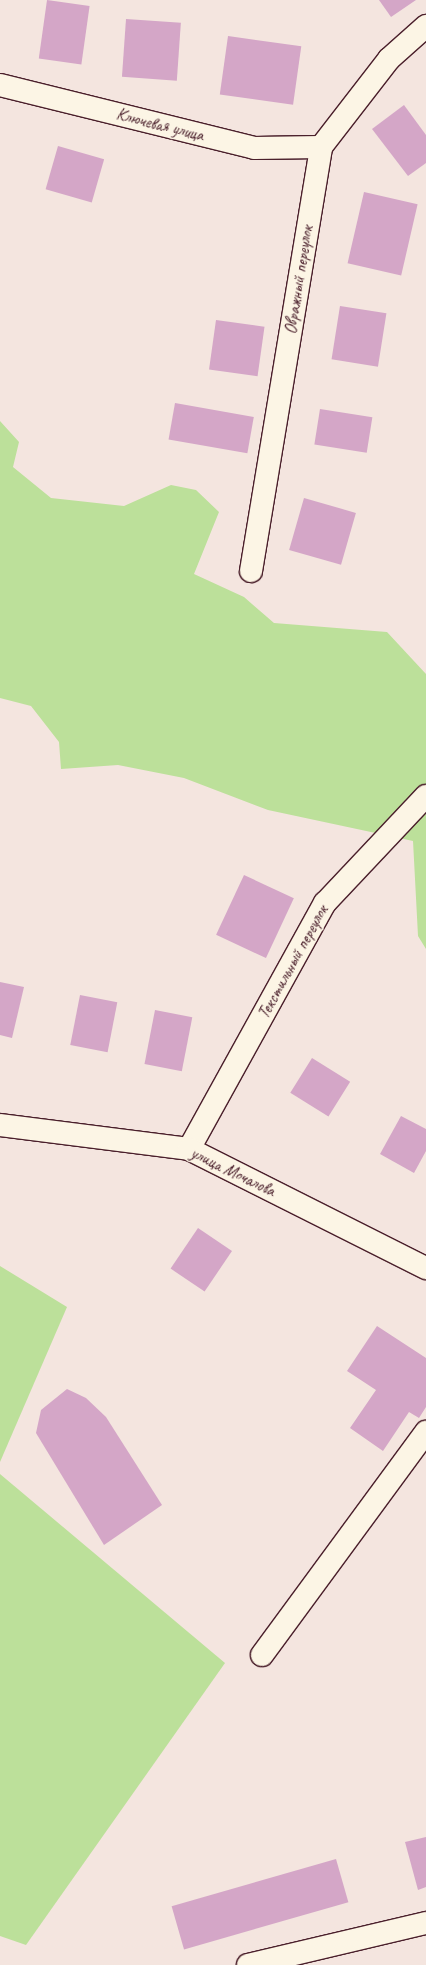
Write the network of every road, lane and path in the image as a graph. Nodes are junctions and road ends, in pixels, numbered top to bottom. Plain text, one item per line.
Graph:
1 (426, 26) edge
2 (0, 85) edge
3 (321, 148) junction
4 (251, 572) dead end
5 (426, 796) edge
6 (0, 1125) edge
7 (189, 1149) junction
8 (426, 1268) edge
9 (426, 1432) edge
10 (262, 1655) dead end
11 (426, 1923) edge
12 (248, 1965) edge

1 - 3 street, Овражный переулок
2 - 3 street, Ключевая улица
3 - 4 street, Овражный переулок
5 - 7 street, Текстильный переулок
6 - 7 street, улица Мочалова
7 - 8 street, улица Мочалова
9 - 10 street
11 - 12 street

